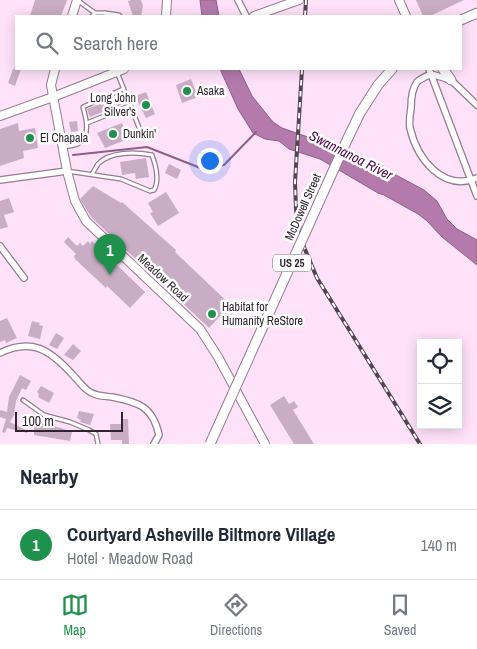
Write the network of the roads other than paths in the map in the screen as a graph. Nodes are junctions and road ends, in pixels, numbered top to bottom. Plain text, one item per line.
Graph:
1 (77, 0) edge
2 (167, 0) edge
3 (238, 0) edge
4 (299, 0) edge
5 (399, 0) edge
6 (95, 13) joint
7 (477, 13) edge
8 (106, 14) edge
9 (72, 15) edge
10 (120, 15) edge
11 (166, 15) edge
12 (246, 15) edge
13 (257, 15) edge
14 (406, 15) edge
15 (462, 20) edge
16 (55, 70) edge
17 (120, 70) edge
18 (391, 70) edge
19 (444, 70) edge
20 (430, 71) edge
21 (451, 80) junction
22 (123, 89) junction
23 (53, 97) junction
24 (477, 105) edge
25 (129, 106) junction
26 (0, 116) edge
27 (87, 124) junction
28 (140, 130) dead end
29 (63, 147) junction
30 (67, 171) junction
31 (92, 174) junction
32 (474, 179) edge
33 (0, 180) edge
34 (477, 196) edge
35 (0, 246) edge
36 (24, 278) dead end
37 (0, 353) edge
38 (23, 400) dead end
39 (98, 444) edge
40 (154, 444) edge
41 (210, 444) edge
42 (265, 444) edge

1 - 6 lane
1 - 9 main road
2 - 11 main road
3 - 12 street
4 - 13 main road
5 - 14 main road
6 - 8 lane
7 - 15 main road
8 - 10 lane
16 - 23 main road, Meadow Road
17 - 22 lane
17 - 23 main road
18 - 41 main road, McDowell Street / US 25, bridge
19 - 21 main road
20 - 21 street
20 - 32 street
20 - 32 street
21 - 24 street
22 - 25 lane
22 - 27 lane
23 - 26 main road
23 - 29 main road, Meadow Road
25 - 27 lane
25 - 28 lane
27 - 29 lane
29 - 30 main road, Meadow Road
30 - 31 lane
30 - 33 street
30 - 42 main road, Meadow Road
31 - 31 lane
32 - 34 street
35 - 36 street
37 - 40 street
38 - 39 lane

